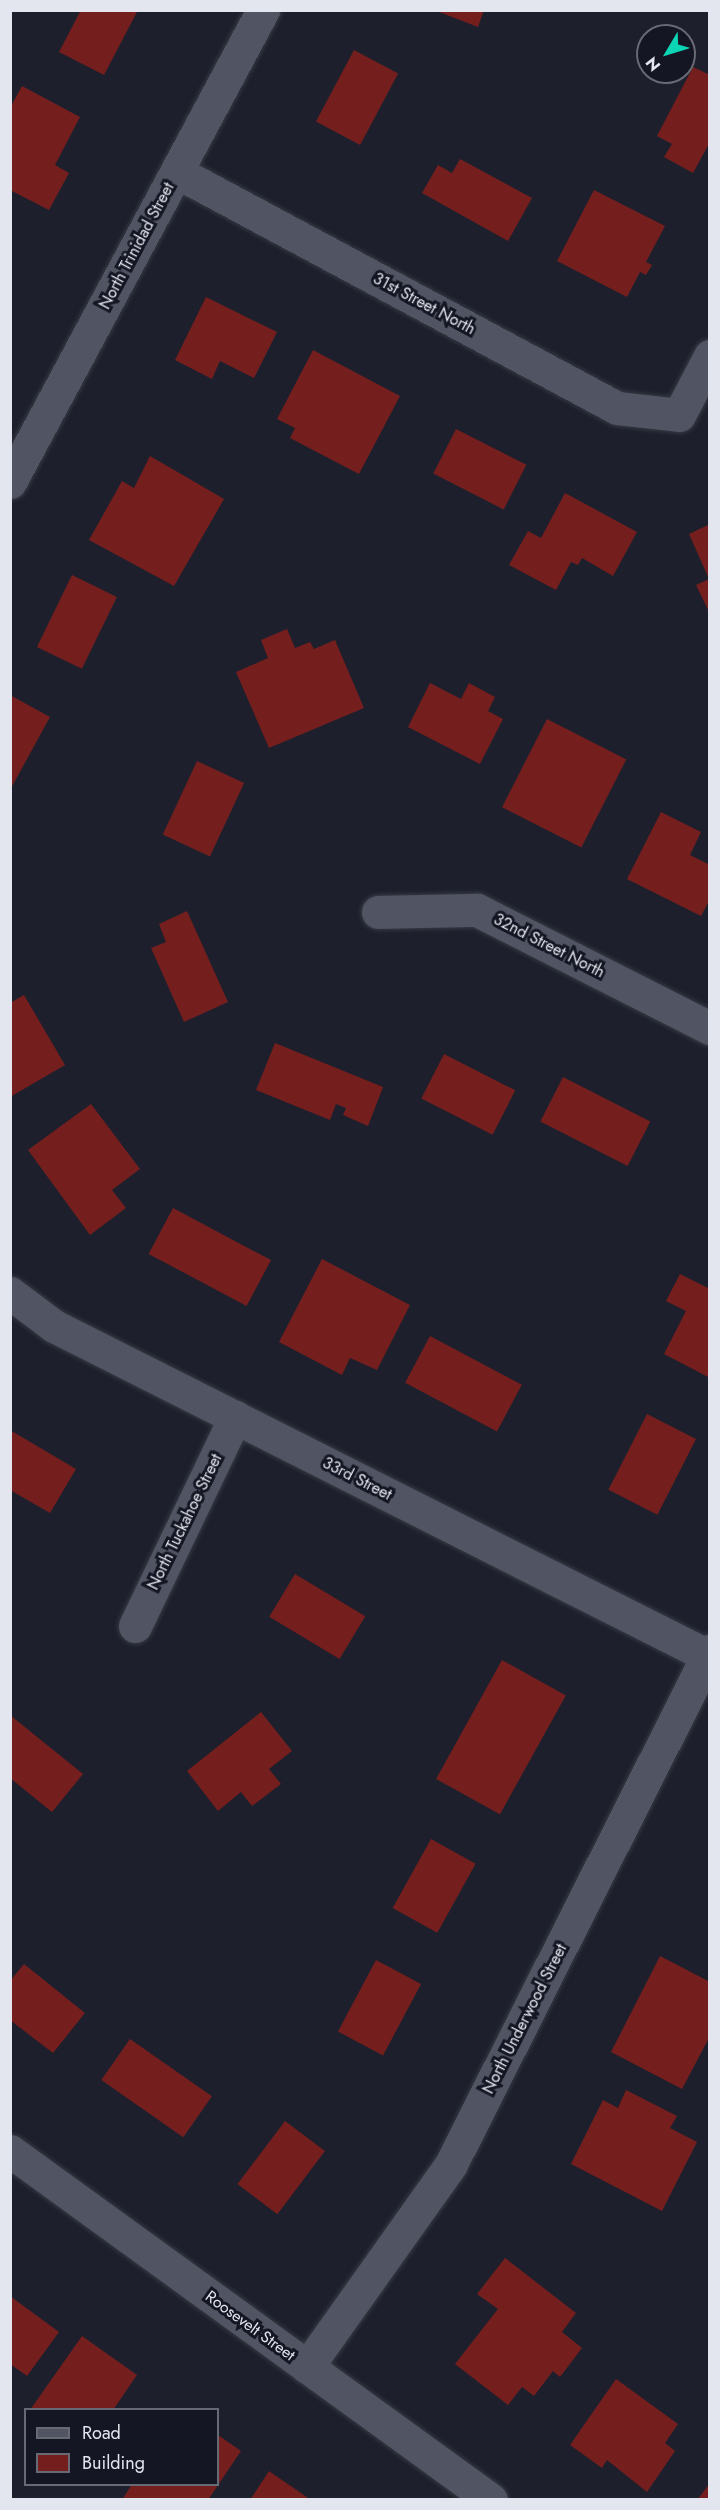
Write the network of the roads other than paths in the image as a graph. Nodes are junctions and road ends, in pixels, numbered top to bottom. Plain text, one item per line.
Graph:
1 (263, 10) edge
2 (177, 172) junction
3 (710, 356) edge
4 (10, 482) edge
5 (378, 912) dead end
6 (710, 1028) edge
7 (10, 1293) edge
8 (235, 1417) junction
9 (135, 1626) dead end
10 (709, 1654) edge
11 (10, 2151) edge
12 (307, 2367) junction
13 (490, 2499) edge

1 - 2 street, North Trinidad Street
2 - 3 street, 31st Street North
2 - 4 street, North Trinidad Street
5 - 6 street, 32nd Street North
7 - 8 street, 33rd Street
8 - 9 street, North Tuckahoe Street
8 - 10 street, 33rd Street
10 - 12 street, North Underwood Street
11 - 12 street, Roosevelt Street
12 - 13 street, Roosevelt Street

